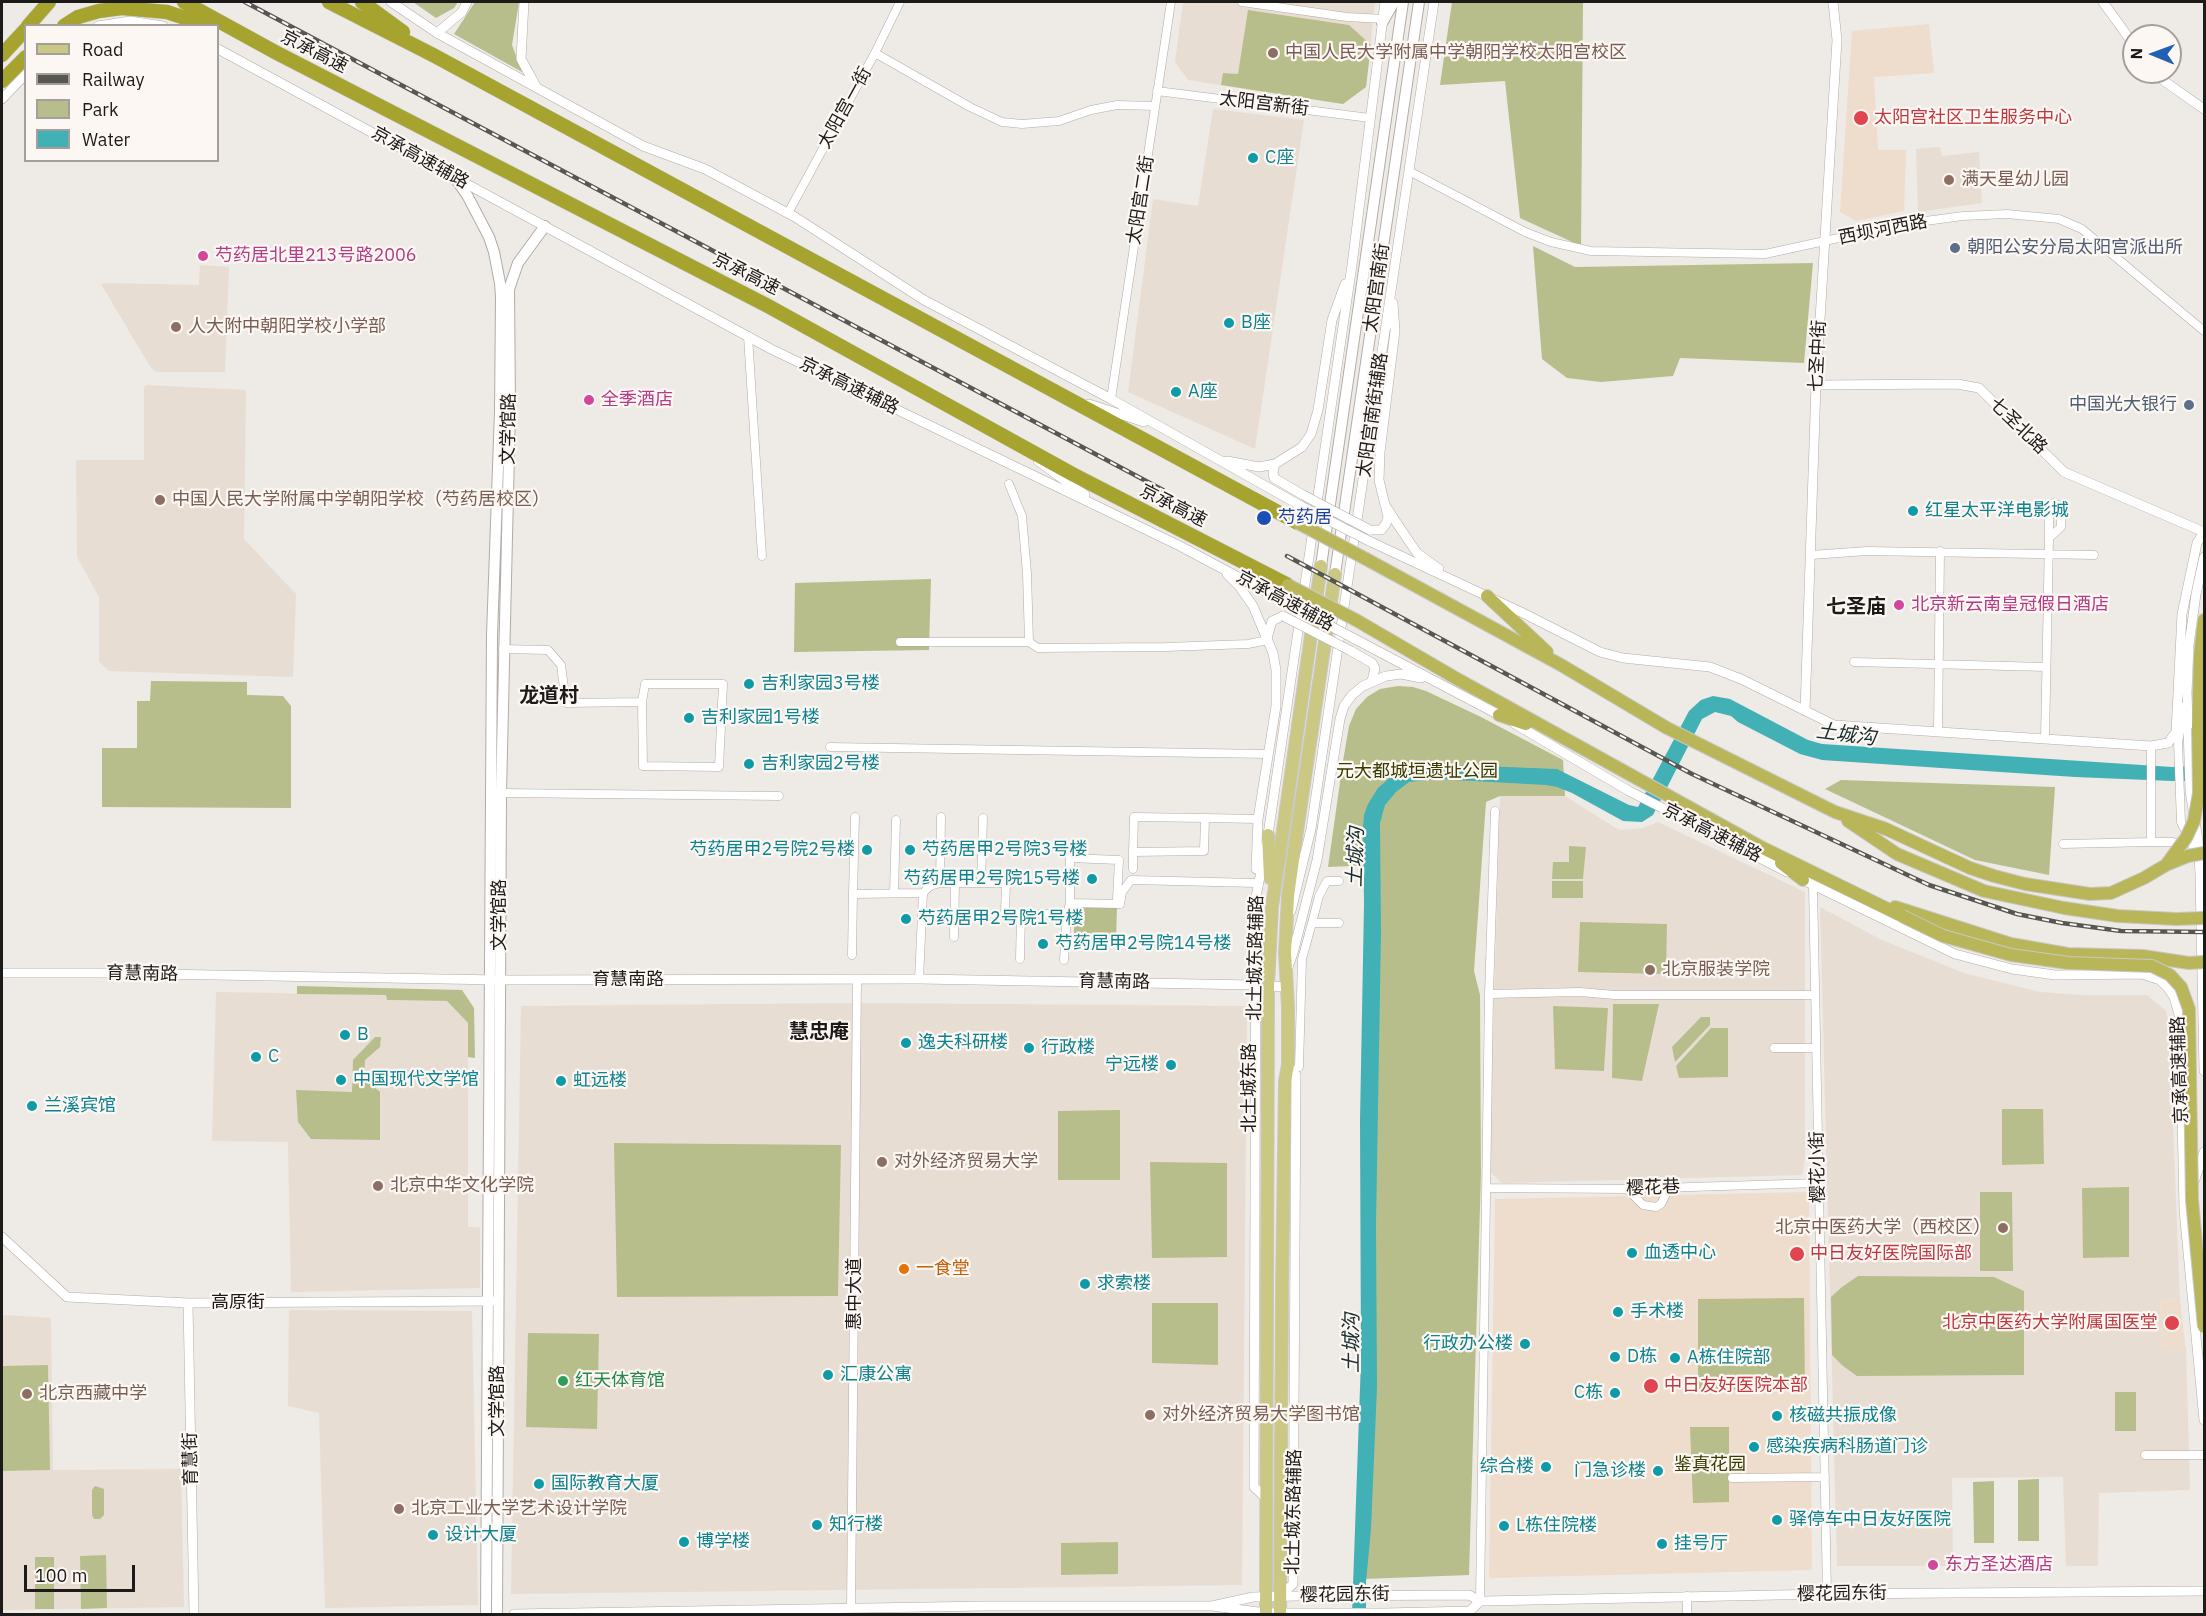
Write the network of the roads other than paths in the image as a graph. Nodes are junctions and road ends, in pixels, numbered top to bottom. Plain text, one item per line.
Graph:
1 (49, 2) edge
2 (140, 2) edge
3 (184, 2) edge
4 (329, 2) edge
5 (362, 2) edge
6 (391, 2) edge
7 (467, 2) edge
8 (524, 2) edge
9 (900, 2) edge
10 (1171, 2) edge
11 (1242, 2) edge
12 (1385, 2) edge
13 (1394, 2) edge
14 (1403, 2) edge
15 (1434, 2) edge
16 (1833, 2) edge
17 (2103, 2) edge
18 (1419, 5) edge
19 (164, 13) edge
20 (130, 21) junction
21 (1382, 21) junction
22 (151, 23) junction
23 (30, 24) edge
24 (68, 24) edge
25 (111, 24) edge
26 (202, 24) edge
27 (2122, 28) edge
28 (219, 29) edge
29 (24, 30) edge
30 (437, 33) junction
31 (219, 50) edge
32 (274, 52) junction
33 (875, 53) junction
34 (2, 55) edge
35 (433, 55) junction
36 (24, 59) edge
37 (24, 76) edge
38 (2, 81) edge
39 (2168, 84) edge
40 (537, 88) junction
41 (1157, 91) junction
42 (2, 99) edge
43 (1155, 106) junction
44 (2205, 109) edge
45 (1370, 118) junction
46 (1397, 160) junction
47 (1409, 171) junction
48 (453, 175) junction
49 (788, 213) junction
50 (545, 226) junction
51 (1826, 242) junction
52 (1352, 265) junction
53 (1391, 283) junction
54 (2205, 331) edge
55 (748, 336) junction
56 (1816, 385) junction
57 (1066, 397) junction
58 (1111, 399) junction
59 (1163, 429) junction
60 (1004, 436) junction
61 (1220, 460) junction
62 (1275, 464) junction
63 (1009, 484) dead end
64 (1385, 505) junction
65 (1105, 510) junction
66 (1298, 523) joint
67 (2204, 532) edge
68 (2049, 538) dead end
69 (1940, 551) junction
70 (1811, 555) junction
71 (2049, 555) junction
72 (2094, 555) dead end
73 (762, 556) dead end
74 (2205, 557) edge
75 (1218, 566) junction
76 (1321, 566) joint
77 (1335, 574) joint
78 (1348, 580) joint
79 (1453, 580) junction
80 (1288, 585) joint
81 (1487, 596) junction
82 (2205, 620) edge
83 (1267, 639) junction
84 (900, 642) dead end
85 (1029, 642) junction
86 (503, 649) junction
87 (1854, 662) dead end
88 (1939, 664) junction
89 (1561, 665) junction
90 (2046, 667) junction
91 (1430, 680) junction
92 (1372, 681) junction
93 (2187, 693) junction
94 (642, 702) junction
95 (1806, 711) junction
96 (1499, 715) junction
97 (1938, 731) junction
98 (1553, 732) junction
99 (2045, 739) junction
100 (2151, 746) junction
101 (830, 747) dead end
102 (1267, 754) junction
103 (501, 793) junction
104 (779, 796) dead end
105 (1495, 811) dead end
106 (1835, 812) junction
107 (855, 817) dead end
108 (941, 817) dead end
109 (983, 818) dead end
110 (1205, 818) junction
111 (1258, 819) junction
112 (896, 820) dead end
113 (1311, 829) junction
114 (1268, 835) junction
115 (2151, 842) junction
116 (2062, 844) dead end
117 (1761, 847) junction
118 (2199, 851) edge
119 (1133, 852) junction
120 (1317, 860) junction
121 (2166, 865) junction
122 (1133, 869) dead end
123 (2200, 874) junction
124 (1339, 881) dead end
125 (1808, 882) junction
126 (940, 883) junction
127 (955, 883) junction
128 (981, 883) junction
129 (1256, 883) junction
130 (894, 893) junction
131 (922, 893) junction
132 (853, 894) junction
133 (1860, 896) junction
134 (1256, 897) junction
135 (1070, 903) junction
136 (1116, 904) junction
137 (1272, 907) junction
138 (1021, 914) junction
139 (1067, 914) junction
140 (2205, 918) edge
141 (1312, 923) junction
142 (1339, 923) dead end
143 (1286, 927) junction
144 (954, 937) dead end
145 (852, 955) dead end
146 (1020, 959) dead end
147 (1064, 960) dead end
148 (2205, 962) edge
149 (1286, 972) junction
150 (2, 973) edge
151 (495, 980) junction
152 (858, 980) junction
153 (920, 980) junction
154 (1262, 985) junction
155 (1287, 987) junction
156 (1489, 994) junction
157 (1815, 995) junction
158 (1774, 1048) dead end
159 (1816, 1048) junction
160 (1294, 1066) junction
161 (2205, 1071) edge
162 (2205, 1152) edge
163 (1819, 1183) junction
164 (1487, 1188) junction
165 (1669, 1188) junction
166 (1628, 1189) junction
167 (2184, 1210) junction
168 (2, 1237) edge
169 (493, 1301) junction
170 (188, 1303) junction
171 (2205, 1327) edge
172 (2205, 1420) edge
173 (2145, 1455) dead end
174 (2205, 1455) edge
175 (1825, 1477) junction
176 (1732, 1478) dead end
177 (2205, 1591) edge
178 (1827, 1594) junction
179 (1266, 1596) junction
180 (1280, 1596) junction
181 (1687, 1596) junction
182 (1479, 1600) junction
183 (1212, 1606) junction
184 (851, 1608) junction
185 (970, 1610) edge
186 (628, 1613) edge
187 (1333, 1613) edge
188 (194, 1614) edge
189 (486, 1614) edge
190 (498, 1614) edge
191 (514, 1614) edge
192 (1266, 1614) edge
193 (1280, 1614) edge
194 (1479, 1614) edge
195 (1687, 1614) edge

1 - 23 highway
2 - 20 street
3 - 32 highway, 京承高速
4 - 35 highway
5 - 35 highway
6 - 30 street
7 - 30 street
8 - 40 street
9 - 33 street, 太阳宫一街
10 - 41 street, 太阳宫二街
11 - 21 street
12 - 21 street
13 - 21 main road
14 - 76 main road, 太阳宫南街
15 - 47 street, 太阳宫南街辅路
16 - 51 street, 七圣中街
17 - 27 street
18 - 46 main road, 太阳宫南街
19 - 22 street
19 - 22 street
19 - 24 highway, bridge
19 - 26 highway
20 - 22 street
20 - 25 street
21 - 45 street
28 - 32 highway
29 - 34 highway
30 - 40 street
31 - 48 street, 京承高速辅路
32 - 60 highway, 京承高速
33 - 43 street
33 - 49 street, 太阳宫一街
35 - 57 highway
36 - 38 highway
37 - 42 street
39 - 44 street
40 - 49 street
41 - 43 street, 太阳宫二街
41 - 45 street, 太阳宫新街
43 - 58 street, 太阳宫二街
45 - 52 street
46 - 47 street
46 - 77 main road, 太阳宫南街
47 - 51 street, 西坝河西路
47 - 53 street, 太阳宫南街辅路
48 - 50 street, 京承高速辅路
48 - 151 main road, 文学馆路
49 - 58 street
50 - 55 street, 京承高速辅路
50 - 86 main road, 文学馆路
51 - 54 street, 西坝河西路
51 - 56 street, 七圣中街
52 - 62 street
52 - 114 street, 北土城东路辅路
53 - 64 street
53 - 78 street, 太阳宫南街辅路
55 - 65 street, 京承高速辅路
55 - 73 street
56 - 67 street, 七圣北路
56 - 70 street, 七圣中街
57 - 59 street
57 - 66 highway
58 - 59 street
59 - 61 street
60 - 65 street
60 - 80 highway, 京承高速
61 - 62 street
61 - 79 street, bridge
62 - 64 street, bridge
63 - 85 street
64 - 79 street
65 - 75 street, 京承高速辅路
66 - 89 highway, bridge
67 - 100 street
68 - 71 street
69 - 70 street
69 - 71 street
69 - 88 street
70 - 95 street, 七圣中街
71 - 72 street
71 - 90 street
74 - 93 street
75 - 83 street
75 - 91 street, 京承高速辅路, bridge
76 - 137 main road, 北土城东路
77 - 143 main road, 北土城东路
78 - 113 street, 北土城东路辅路
79 - 81 street
80 - 98 highway, bridge
81 - 89 highway
81 - 95 street
82 - 121 highway, bridge
83 - 85 street
83 - 92 street, bridge
83 - 102 street
84 - 85 street
86 - 94 street
86 - 103 main road, 文学馆路
87 - 88 street
88 - 90 street
88 - 97 street
89 - 106 highway
90 - 99 street
91 - 92 street
91 - 96 street, 京承高速辅路
92 - 120 street
93 - 118 street
93 - 123 street
94 - 94 street
95 - 97 street
96 - 98 highway
96 - 125 street, 京承高速辅路
97 - 99 street
98 - 117 highway
99 - 100 street
100 - 115 street
101 - 102 street
102 - 111 street
103 - 104 street
103 - 151 main road, 文学馆路
105 - 156 street
106 - 121 highway
106 - 140 highway, bridge
107 - 132 street
108 - 126 street
109 - 128 street
110 - 111 street
110 - 119 street
110 - 119 street
111 - 129 street
112 - 130 street
113 - 120 street
113 - 143 street, 北土城东路辅路
114 - 134 street, 北土城东路辅路
114 - 137 main road
115 - 116 street
115 - 118 street
117 - 125 highway
117 - 133 highway
118 - 121 highway, bridge
118 - 123 street
119 - 122 street
120 - 149 street
123 - 161 street
124 - 141 street
125 - 157 street, 樱花小街
125 - 167 street, 京承高速辅路
126 - 127 street
126 - 131 street
127 - 128 street
127 - 144 street
128 - 138 street
129 - 134 street
129 - 136 street
130 - 131 street
130 - 132 street
131 - 153 street
132 - 145 street
133 - 148 highway, bridge
133 - 171 highway, bridge
134 - 154 street, 北土城东路辅路
135 - 136 street
135 - 136 street
135 - 139 street
137 - 154 main road, 北土城东路
138 - 139 street
138 - 146 street
139 - 147 street
141 - 142 street
141 - 160 street
143 - 149 main road, 北土城东路
149 - 155 main road, 北土城东路
150 - 151 street, 育慧南路
151 - 152 street, 育慧南路
151 - 169 main road, 文学馆路
152 - 153 street, 育慧南路
152 - 184 street, 惠中大道
153 - 154 street, 育慧南路
154 - 155 street, 育慧南路
154 - 179 main road, 北土城东路
155 - 160 main road, 北土城东路
156 - 157 street
156 - 164 street
157 - 159 street, 樱花小街
158 - 159 street
159 - 163 street, 樱花小街
160 - 180 main road, 北土城东路
162 - 167 street
163 - 165 street, 樱花巷
163 - 175 street, 樱花小街
164 - 166 street, 樱花巷
164 - 182 street
165 - 166 street, 樱花巷
165 - 166 street
167 - 172 street, 京承高速辅路
168 - 170 street, 高原街
169 - 170 street, 高原街
169 - 189 main road, 文学馆路
169 - 190 main road, 文学馆路
170 - 188 street, 育慧街
173 - 174 street
175 - 176 street
175 - 178 street, 樱花小街
177 - 178 street, 樱花园东街
178 - 181 street, 樱花园东街
179 - 180 street, 樱花园东街
179 - 183 street, 樱花园东街
179 - 192 main road, 北土城东路
180 - 182 street, 樱花园东街
180 - 193 main road, 北土城东路
181 - 182 street, 樱花园东街
181 - 195 street
182 - 187 street, 樱花园东街
182 - 194 street
183 - 185 street
183 - 192 street, 樱花园东街
184 - 185 street
184 - 186 street
186 - 191 street
187 - 193 street, 樱花园东街
192 - 193 street, 樱花园东街

